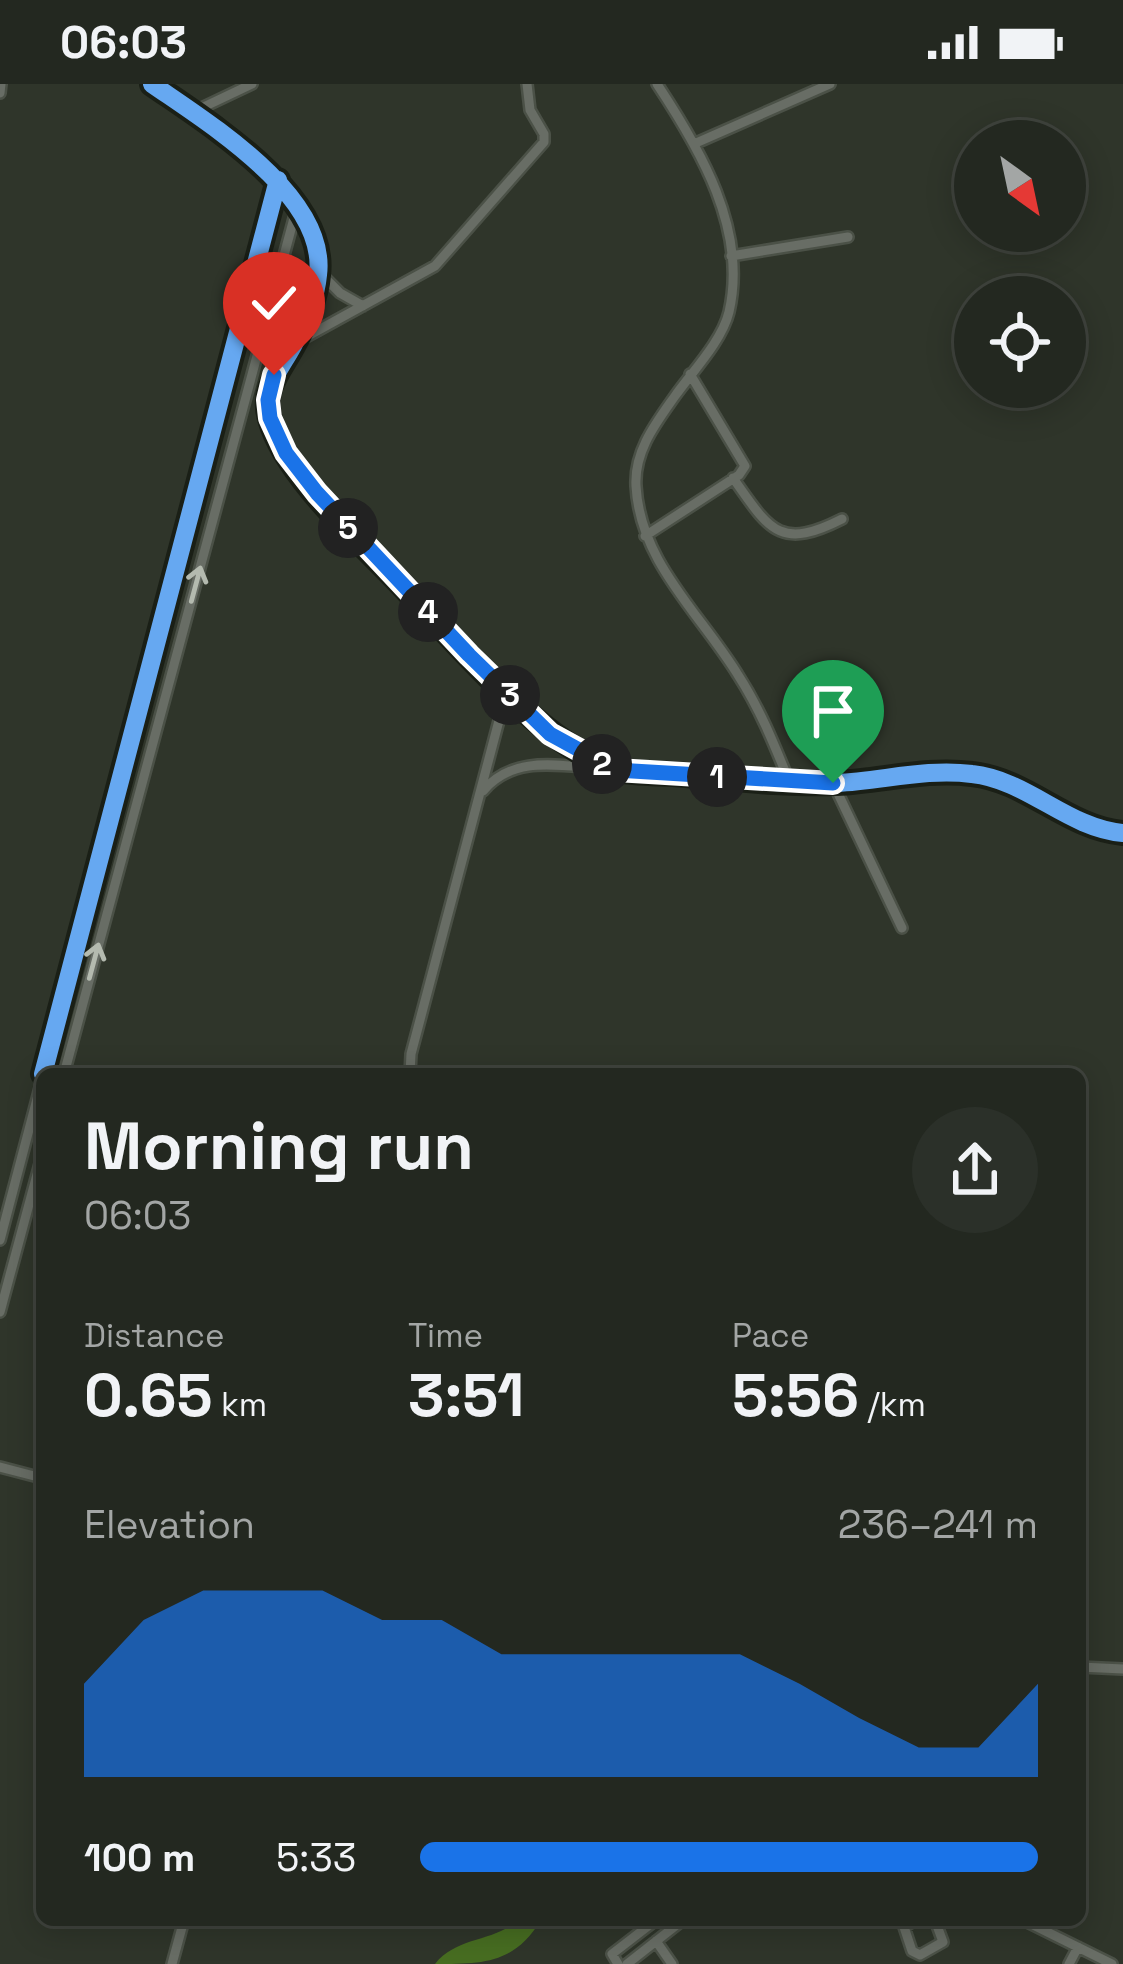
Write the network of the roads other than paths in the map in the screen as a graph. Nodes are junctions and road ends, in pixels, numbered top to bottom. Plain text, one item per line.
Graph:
1 (152, 84) edge
2 (252, 84) edge
3 (527, 84) edge
4 (657, 84) edge
5 (830, 84) edge
6 (193, 112) junction
7 (696, 143) junction
8 (278, 180) junction
9 (297, 207) junction
10 (848, 236) dead end
11 (731, 256) junction
12 (319, 272) junction
13 (363, 306) junction
14 (295, 343) junction
15 (690, 374) junction
16 (733, 478) junction
17 (842, 519) dead end
18 (645, 536) junction
19 (497, 683) junction
20 (616, 770) junction
21 (789, 781) junction
22 (833, 783) junction
23 (479, 795) junction
24 (1123, 833) edge
25 (902, 928) dead end
26 (45, 1068) edge
27 (66, 1068) edge
28 (410, 1068) edge
29 (36, 1104) edge
30 (36, 1178) edge
31 (0, 1240) edge
32 (0, 1312) edge
33 (0, 1466) edge
34 (36, 1476) edge
35 (1086, 1667) edge
36 (1123, 1670) edge
37 (182, 1926) edge
38 (648, 1926) edge
39 (675, 1926) edge
40 (906, 1926) edge
41 (937, 1926) edge
42 (1035, 1926) edge
43 (656, 1941) junction
44 (1078, 1947) junction
45 (172, 1964) edge
46 (622, 1964) edge
47 (672, 1964) edge
48 (1070, 1964) edge
49 (1112, 1964) edge

1 - 6 street
2 - 6 street
3 - 13 street
4 - 7 street
5 - 7 street
6 - 8 street
7 - 11 street
8 - 9 street
8 - 26 street
9 - 12 street
27 -> 9 street
10 - 11 street
11 - 15 street
12 - 13 street
12 - 14 street
13 - 14 street
14 - 19 street
15 - 16 street
15 - 18 street
16 - 17 street
16 - 18 street
18 - 21 street
19 - 20 street
19 - 23 street
20 - 21 street
20 - 23 street
21 - 22 street
22 - 24 street
22 - 25 street
23 - 28 street
29 - 31 street
30 - 32 street
33 - 34 street
35 - 36 street
37 - 45 street
38 - 46 street
39 - 43 street
40 - 41 street
42 - 44 street
43 - 46 street
43 - 47 street
44 - 48 street
44 - 49 street

